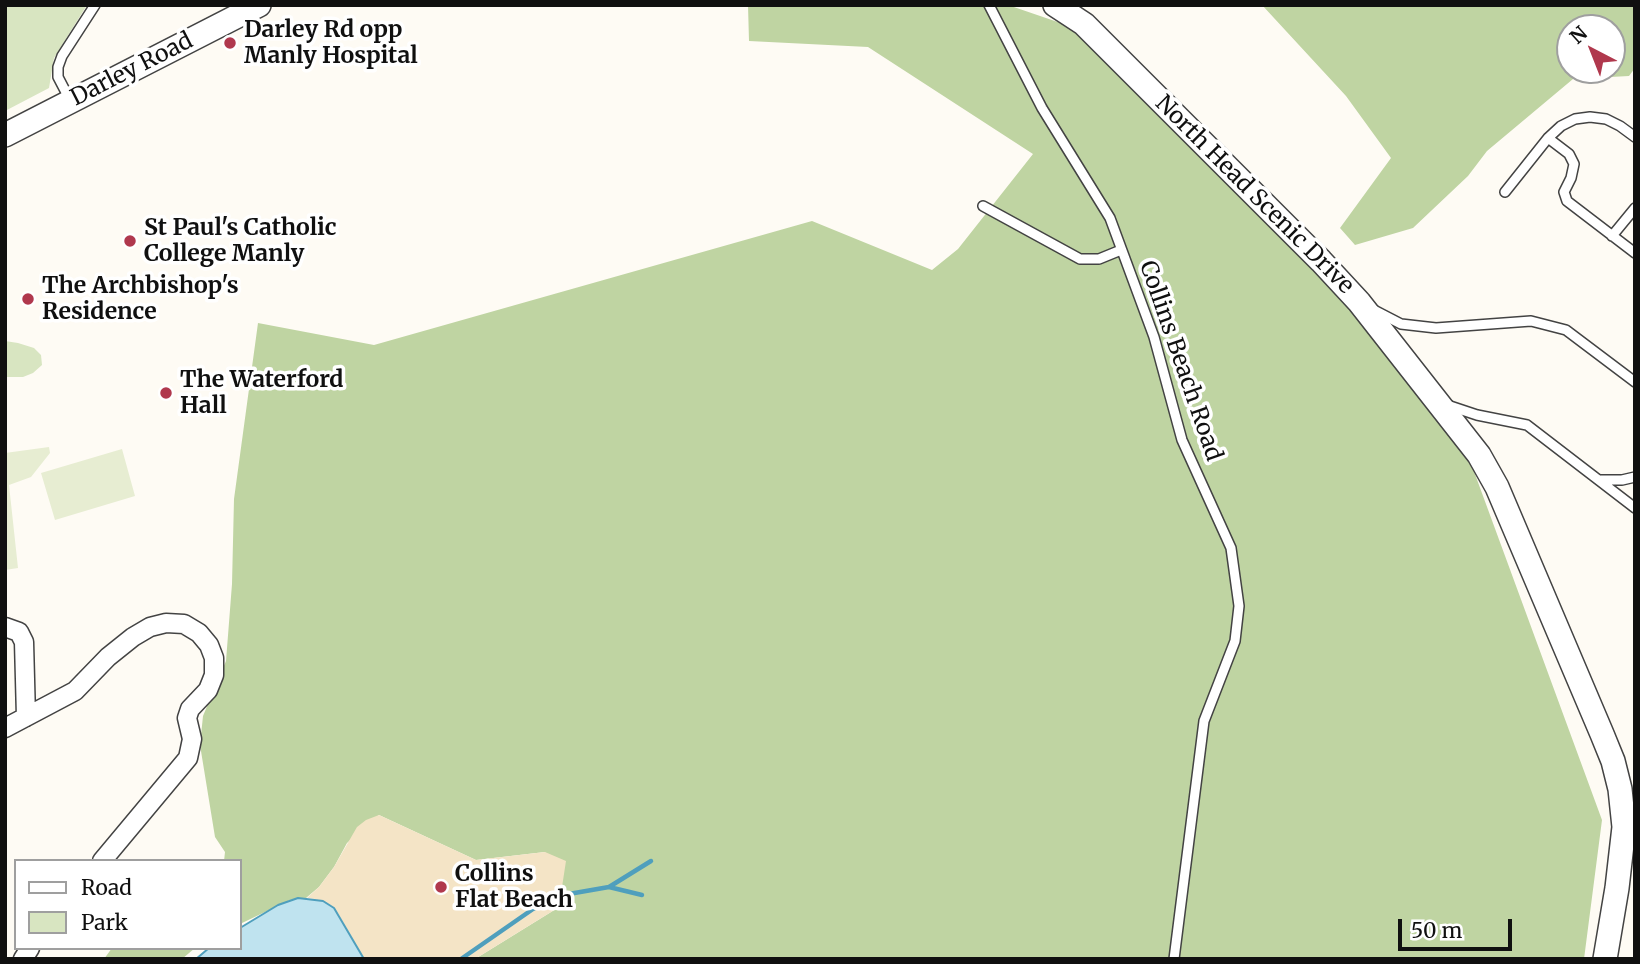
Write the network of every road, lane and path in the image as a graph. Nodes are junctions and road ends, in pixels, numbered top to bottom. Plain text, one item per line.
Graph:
1 (95, 5) edge
2 (259, 5) edge
3 (989, 5) edge
4 (1055, 5) edge
5 (71, 102) junction
6 (5, 135) edge
7 (1635, 137) edge
8 (1548, 138) junction
9 (1505, 192) dead end
10 (983, 206) dead end
11 (1635, 208) edge
12 (1612, 236) junction
13 (1121, 250) junction
14 (1635, 253) edge
15 (1359, 302) junction
16 (1635, 382) edge
17 (1436, 401) junction
18 (1635, 477) edge
19 (1601, 480) junction
20 (1635, 508) edge
21 (5, 627) edge
22 (26, 717) junction
23 (5, 728) edge
24 (104, 859) edge
25 (1174, 959) edge
26 (1605, 959) edge

1 - 5 lane
2 - 5 street, Darley Road
3 - 13 lane, Collins Beach Road
4 - 15 street, North Head Scenic Drive
5 - 6 street, Darley Road
7 - 8 lane
8 - 9 lane
8 - 12 lane
10 - 13 lane
11 - 12 lane
12 - 14 lane
13 - 25 lane, Collins Beach Road
15 - 16 lane
15 - 17 street, North Head Scenic Drive
17 - 19 lane
17 - 26 street, North Head Scenic Drive
18 - 19 lane
19 - 20 lane
21 - 22 street
22 - 23 street
22 - 24 street

